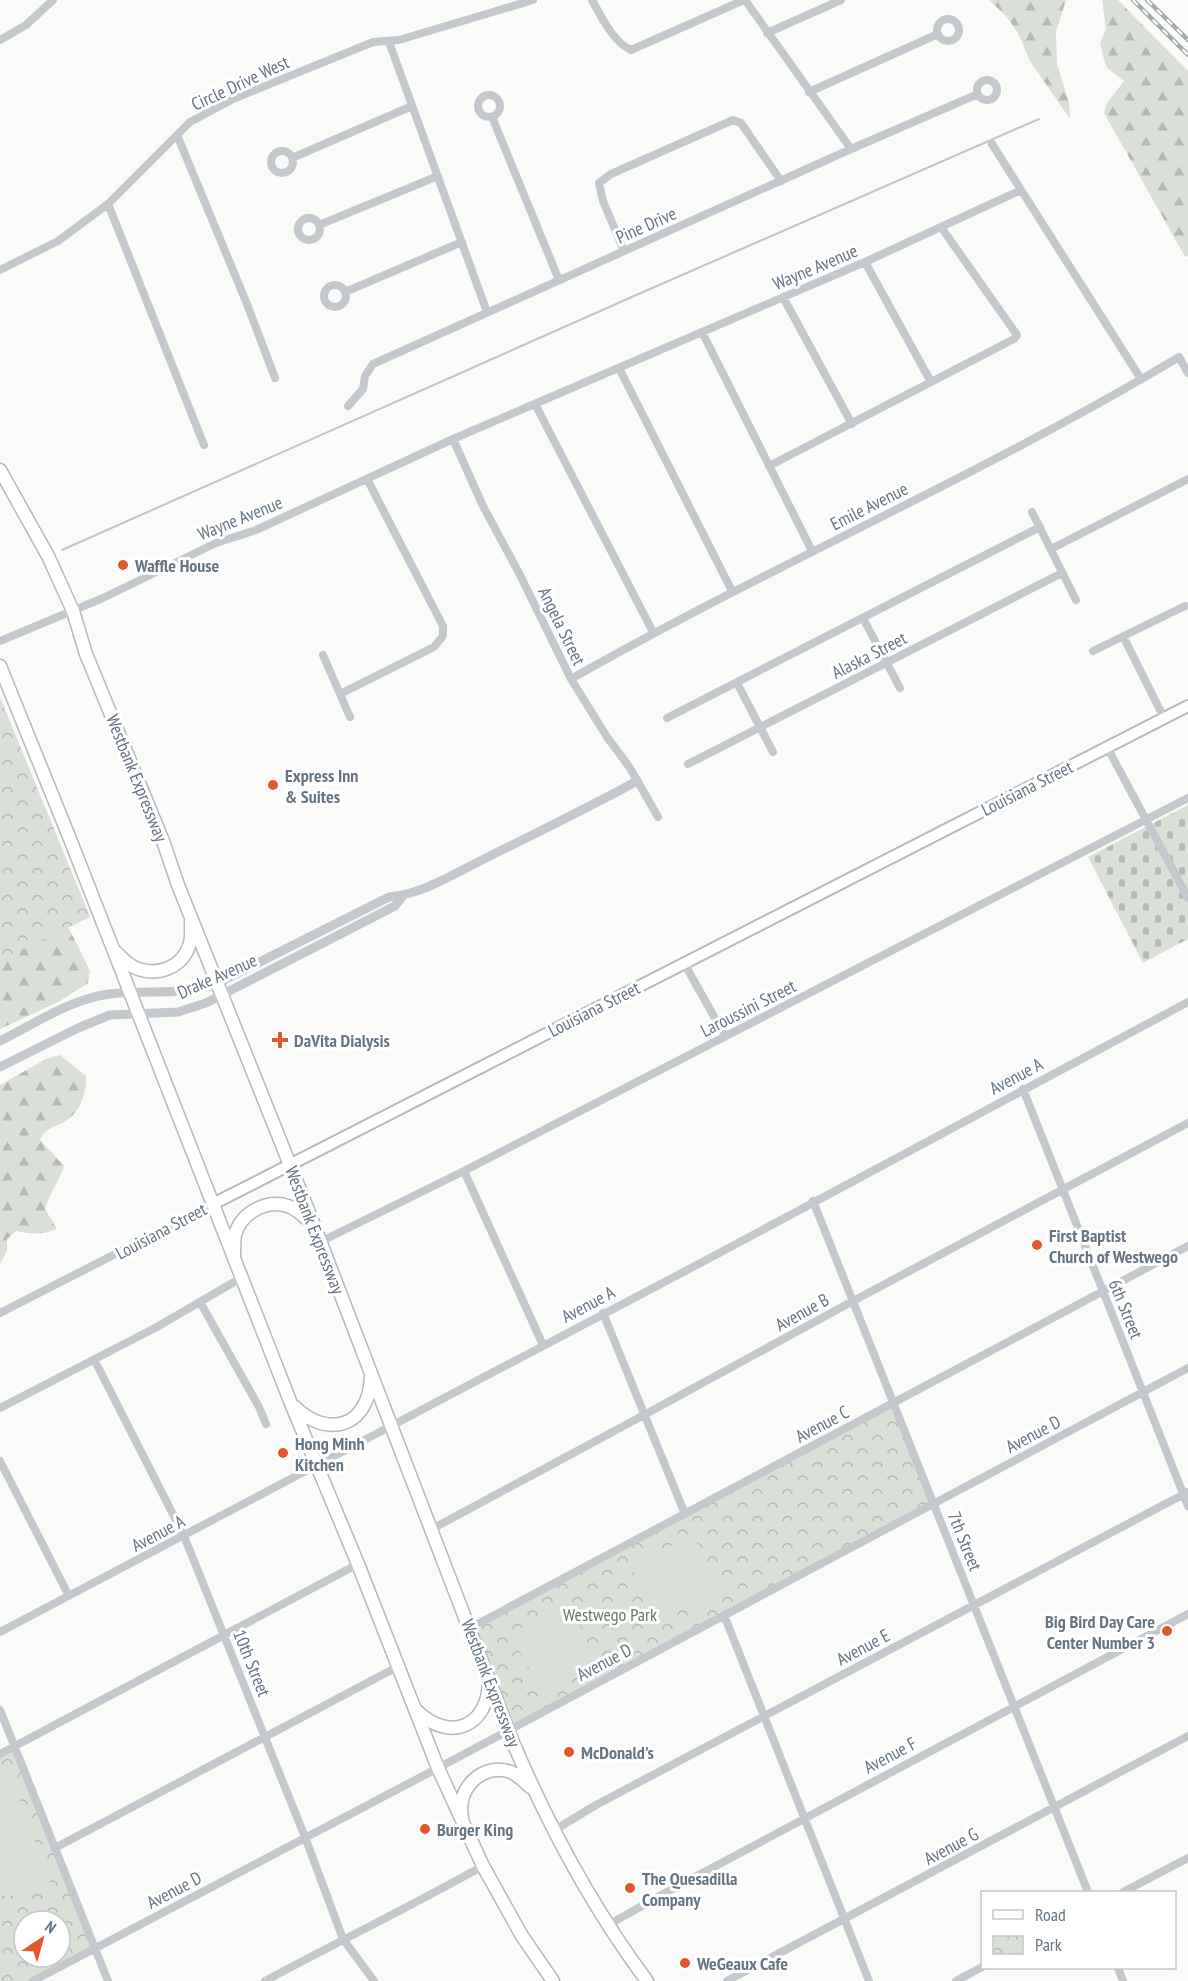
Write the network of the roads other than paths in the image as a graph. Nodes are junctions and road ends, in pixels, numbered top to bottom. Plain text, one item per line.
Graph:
1 (53, 0) edge
2 (533, 0) edge
3 (592, 0) edge
4 (744, 0) edge
5 (841, 0) edge
6 (514, 3) edge
7 (767, 33) junction
8 (938, 34) dead end
9 (0, 40) edge
10 (388, 42) junction
11 (809, 92) junction
12 (978, 94) dead end
13 (412, 106) junction
14 (492, 117) dead end
15 (177, 135) junction
16 (992, 144) dead end
17 (851, 149) junction
18 (292, 158) dead end
19 (438, 176) junction
20 (781, 181) junction
21 (1021, 190) junction
22 (108, 204) junction
23 (319, 225) dead end
24 (941, 226) junction
25 (462, 242) junction
26 (624, 251) junction
27 (865, 262) junction
28 (0, 270) edge
29 (559, 280) junction
30 (345, 292) dead end
31 (783, 297) junction
32 (487, 312) junction
33 (702, 332) junction
34 (619, 368) junction
35 (1188, 373) edge
36 (275, 378) dead end
37 (1141, 379) junction
38 (931, 382) junction
39 (535, 404) junction
40 (348, 406) dead end
41 (852, 424) junction
42 (453, 439) junction
43 (204, 445) dead end
44 (769, 466) junction
45 (0, 470) edge
46 (367, 479) junction
47 (1188, 479) edge
48 (1032, 512) dead end
49 (1040, 527) junction
50 (1051, 549) junction
51 (812, 551) junction
52 (1062, 573) junction
53 (732, 591) junction
54 (1076, 600) dead end
55 (1185, 606) dead end
56 (73, 610) junction
57 (863, 618) junction
58 (653, 632) junction
59 (1124, 636) junction
60 (0, 642) edge
61 (1093, 651) dead end
62 (323, 655) dead end
63 (887, 663) junction
64 (0, 666) edge
65 (571, 679) junction
66 (737, 683) junction
67 (900, 688) dead end
68 (340, 693) junction
69 (1188, 706) edge
70 (350, 717) dead end
71 (667, 718) dead end
72 (1164, 718) junction
73 (760, 727) junction
74 (1107, 747) junction
75 (773, 752) dead end
76 (688, 764) dead end
77 (637, 781) junction
78 (1188, 798) edge
79 (657, 817) dead end
80 (1145, 819) junction
81 (403, 896) junction
82 (1188, 898) edge
83 (192, 916) junction
84 (112, 949) junction
85 (684, 963) junction
86 (218, 983) junction
87 (130, 993) junction
88 (223, 995) junction
89 (1188, 1002) edge
90 (138, 1013) junction
91 (725, 1036) junction
92 (0, 1041) edge
93 (0, 1067) edge
94 (1023, 1089) junction
95 (1188, 1123) edge
96 (290, 1164) junction
97 (464, 1171) junction
98 (1063, 1190) junction
99 (813, 1201) junction
100 (213, 1204) junction
101 (314, 1225) junction
102 (320, 1242) junction
103 (1188, 1246) edge
104 (234, 1258) junction
105 (241, 1278) junction
106 (1103, 1291) junction
107 (853, 1301) junction
108 (200, 1302) junction
109 (0, 1313) edge
110 (603, 1313) junction
111 (543, 1345) junction
112 (94, 1359) junction
113 (1188, 1368) edge
114 (371, 1373) junction
115 (1143, 1392) junction
116 (290, 1401) junction
117 (893, 1403) junction
118 (0, 1408) edge
119 (644, 1415) junction
120 (392, 1424) junction
121 (266, 1425) dead end
122 (0, 1461) edge
123 (316, 1465) junction
124 (1186, 1493) edge
125 (933, 1503) junction
126 (1188, 1506) edge
127 (685, 1514) junction
128 (432, 1528) junction
129 (184, 1536) junction
130 (358, 1564) junction
131 (69, 1596) junction
132 (974, 1606) junction
133 (1188, 1614) edge
134 (724, 1615) junction
135 (470, 1628) junction
136 (0, 1632) edge
137 (224, 1635) junction
138 (397, 1667) junction
139 (489, 1678) junction
140 (1014, 1706) junction
141 (414, 1708) junction
142 (0, 1710) edge
143 (764, 1716) junction
144 (507, 1730) junction
145 (1188, 1736) edge
146 (265, 1737) junction
147 (15, 1747) junction
148 (0, 1754) edge
149 (438, 1768) junction
150 (533, 1790) junction
151 (1055, 1808) junction
152 (805, 1818) junction
153 (553, 1831) junction
154 (466, 1834) junction
155 (305, 1837) junction
156 (55, 1848) junction
157 (1188, 1858) edge
158 (483, 1866) junction
159 (1087, 1891) edge
160 (1127, 1891) edge
161 (845, 1919) junction
162 (608, 1925) junction
163 (343, 1939) junction
164 (95, 1948) junction
165 (981, 1968) edge
166 (33, 1981) edge
167 (108, 1981) edge
168 (265, 1981) edge
169 (374, 1981) edge
170 (553, 1981) edge
171 (647, 1981) edge
172 (726, 1981) edge
173 (869, 1981) edge
174 (956, 1981) edge

1 - 9 street
2 - 6 street, Circle Drive West
3 - 4 street
4 - 7 street
5 - 7 street
6 - 10 street, Circle Drive West
7 - 11 street
8 - 11 street
10 - 13 street
10 - 15 street, Circle Drive West
11 - 17 street
12 - 17 street, Pine Drive
13 - 18 street
13 - 19 street
14 - 29 street
15 - 22 street, Circle Drive West
15 - 36 street
16 - 21 street
17 - 20 street, Pine Drive
19 - 23 street
19 - 25 street
20 - 26 street, Pine Drive
20 - 26 street
21 - 24 street, Wayne Avenue
21 - 37 street
22 - 28 street, Circle Drive West
22 - 43 street
24 - 27 street, Wayne Avenue
24 - 38 street
25 - 30 street
25 - 32 street
26 - 29 street, Pine Drive
27 - 31 street, Wayne Avenue
27 - 38 street
29 - 32 street, Pine Drive
31 - 33 street, Wayne Avenue
31 - 41 street
32 - 40 street, Pine Drive
33 - 34 street, Wayne Avenue
33 - 44 street
34 - 39 street, Wayne Avenue
34 - 53 street
35 - 37 street, Emile Avenue
37 - 51 street, Emile Avenue
38 - 41 street
39 - 42 street, Wayne Avenue
39 - 58 street
41 - 44 street
42 - 46 street, Wayne Avenue
42 - 65 street, Angela Street
44 - 51 street
45 - 56 highway, Westbank Expressway
46 - 56 street, Wayne Avenue
46 - 68 street
47 - 50 street
48 - 49 street
49 - 50 street
49 - 57 street
50 - 52 street
51 - 53 street, Emile Avenue
52 - 54 street
52 - 63 street, Alaska Street
53 - 58 street, Emile Avenue
55 - 59 street
56 - 60 street, Wayne Avenue
56 - 83 highway, Westbank Expressway
57 - 63 street
57 - 66 street
58 - 65 street, Emile Avenue
59 - 61 street
59 - 72 street
62 - 68 street
63 - 67 street
63 - 73 street, Alaska Street
64 - 84 highway
65 - 77 street, Angela Street
66 - 71 street
66 - 73 street
68 - 70 street
69 - 72 main road, Louisiana Street
72 - 74 main road, Louisiana Street
73 - 75 street
73 - 76 street, Alaska Street
74 - 80 street
74 - 85 main road, Louisiana Street
77 - 79 street, Angela Street
77 - 81 street, Drake Avenue
78 - 80 street, Laroussini Street
80 - 82 street
80 - 91 street, Laroussini Street
81 - 86 street, Drake Avenue
81 - 88 street, Drake Avenue
83 - 84 highway
83 - 86 highway, Westbank Expressway
84 - 87 highway
85 - 91 street
85 - 96 main road, Louisiana Street
86 - 87 street, Drake Avenue
86 - 88 highway, Westbank Expressway
87 - 90 highway
87 - 92 street, Drake Avenue
88 - 90 street, Drake Avenue
88 - 96 highway, Westbank Expressway
89 - 94 street, Avenue A
90 - 93 street, Drake Avenue
90 - 100 highway
91 - 97 street, Laroussini Street
94 - 98 street, 6th Street
94 - 99 street, Avenue A
95 - 98 street, Avenue B
96 - 100 main road, Louisiana Street
96 - 101 highway, Westbank Expressway
97 - 102 street, Laroussini Street
97 - 111 street
98 - 106 street, 6th Street
98 - 107 street, Avenue B
99 - 107 street, 7th Street
99 - 110 street, Avenue A
100 - 104 highway
100 - 109 street, Louisiana Street
101 - 102 highway, Westbank Expressway
101 - 104 highway
102 - 114 highway, Westbank Expressway
103 - 106 street, Avenue C
104 - 105 highway
105 - 108 street
105 - 116 highway
106 - 115 street, 6th Street
106 - 117 street, Avenue C
107 - 117 street, 7th Street
107 - 119 street, Avenue B
108 - 112 street
108 - 121 street
110 - 111 street, Avenue A
110 - 119 street
111 - 120 street, Avenue A
112 - 118 street
112 - 129 street, 10th Street
113 - 115 street, Avenue D
114 - 116 highway
114 - 120 highway, Westbank Expressway
115 - 124 street, 6th Street
115 - 125 street, Avenue D
116 - 123 highway
117 - 125 street, 7th Street
117 - 127 street, Avenue C
119 - 127 street
119 - 128 street, Avenue B
120 - 123 street, Avenue A
120 - 128 highway, Westbank Expressway
122 - 131 street
123 - 129 street, Avenue A
123 - 130 highway
124 - 126 street, 6th Street
124 - 132 street, Avenue E
125 - 132 street, 7th Street
125 - 134 street, Avenue D
127 - 135 street, Avenue C
128 - 135 highway, Westbank Expressway
129 - 131 street, Avenue A
129 - 137 street, 10th Street
130 - 137 street
130 - 138 highway
131 - 136 street, Avenue A
132 - 140 street, 7th Street
132 - 143 street, Avenue E
133 - 140 street, Avenue F
134 - 143 street
134 - 144 street, Avenue D
135 - 139 highway, Westbank Expressway
137 - 146 street, 10th Street
137 - 147 street
138 - 141 highway
138 - 146 street
139 - 141 highway
139 - 144 highway, Westbank Expressway
140 - 151 street, 7th Street
140 - 152 street, Avenue F
141 - 149 highway
142 - 147 street
143 - 152 street
143 - 153 street, Avenue E
144 - 149 street, Avenue D
144 - 150 highway, Westbank Expressway
145 - 151 street, Avenue G
146 - 155 street, 10th Street
146 - 156 street
147 - 148 street
147 - 156 street
149 - 154 highway
149 - 155 street, Avenue D
150 - 153 highway, Westbank Expressway
150 - 154 highway
151 - 159 street, 7th Street
151 - 161 street, Avenue G
152 - 161 street
152 - 162 street, Avenue F
153 - 162 highway, Westbank Expressway
154 - 158 highway
155 - 163 street, 10th Street
155 - 164 street, Avenue D
156 - 164 street
157 - 160 street
158 - 163 street
158 - 170 highway
161 - 172 street, Avenue G
161 - 173 street
162 - 171 highway, Westbank Expressway
163 - 168 street
163 - 169 street, 10th Street
164 - 166 street, Avenue D
164 - 167 street
165 - 174 street

